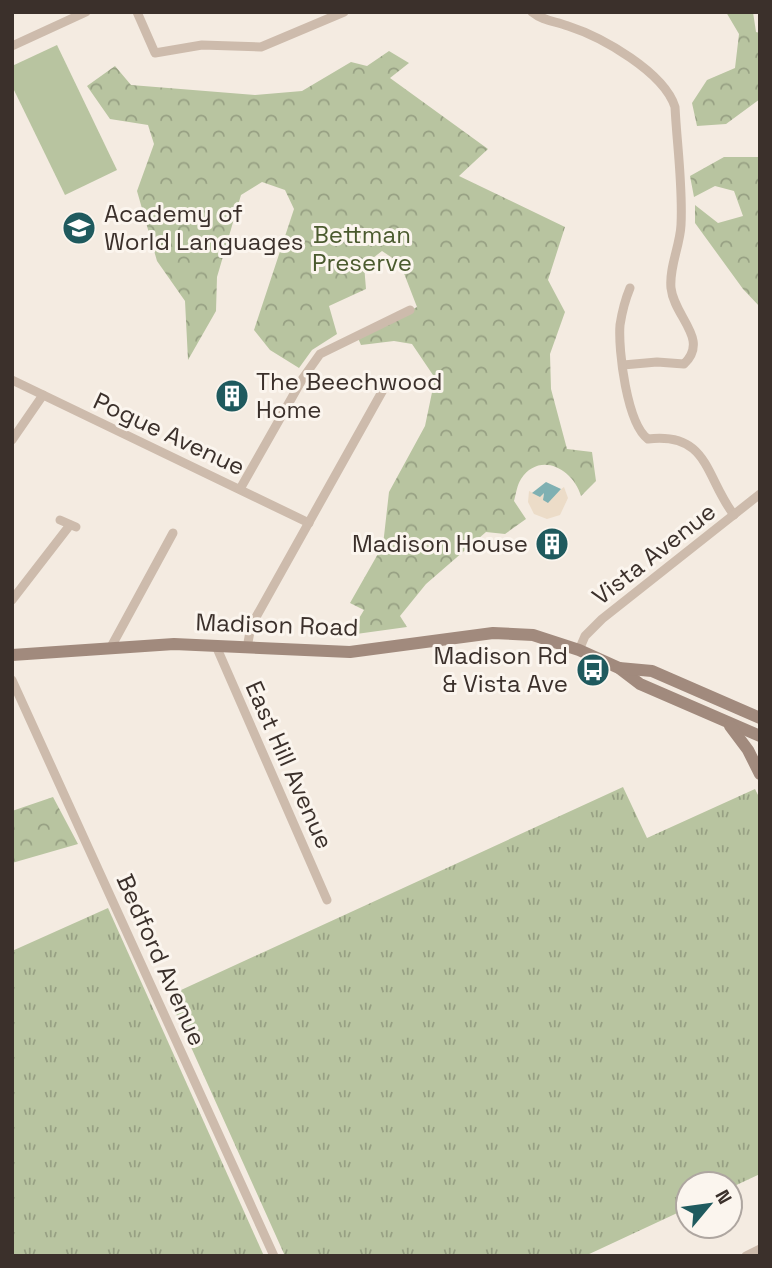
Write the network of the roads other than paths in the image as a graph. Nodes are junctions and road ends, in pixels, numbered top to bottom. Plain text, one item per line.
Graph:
1 (86, 12) edge
2 (137, 12) edge
3 (344, 12) edge
4 (532, 12) edge
5 (12, 46) edge
6 (630, 288) dead end
7 (410, 310) dead end
8 (623, 365) junction
9 (12, 380) edge
10 (383, 390) dead end
11 (43, 395) junction
12 (12, 440) edge
13 (240, 489) junction
14 (760, 494) edge
15 (734, 515) junction
16 (60, 520) dead end
17 (309, 523) junction
18 (173, 533) dead end
19 (12, 600) edge
20 (216, 646) junction
21 (111, 647) junction
22 (247, 648) junction
23 (579, 650) junction
24 (12, 655) edge
25 (618, 668) junction
26 (12, 680) edge
27 (699, 711) junction
28 (760, 718) edge
29 (727, 723) junction
30 (760, 726) edge
31 (760, 737) edge
32 (760, 774) edge
33 (327, 900) dead end
34 (760, 1249) edge
35 (274, 1256) edge
36 (746, 1256) edge

1 - 5 street
2 - 3 street
4 - 8 street
6 - 8 street
7 - 13 street
8 - 15 street
9 - 11 street, Pogue Avenue
10 - 17 street
11 - 12 street
11 - 13 street, Pogue Avenue
13 - 17 street, Pogue Avenue
14 - 15 street, Vista Avenue
15 - 23 street, Vista Avenue
16 - 19 street
17 - 22 street
18 - 21 street
20 - 21 main road, Madison Road
20 - 22 main road, Madison Road
20 - 33 street, East Hill Avenue
21 - 24 main road, Madison Road
22 - 23 main road, Madison Road
23 - 25 main road, Madison Road
25 - 27 main road, Madison Road
25 - 28 main road, Madison Road
26 - 35 street, Bedford Avenue
27 - 29 main road, Madison Road
27 - 30 main road
29 - 31 main road, Madison Road
29 - 32 main road
34 - 36 street

